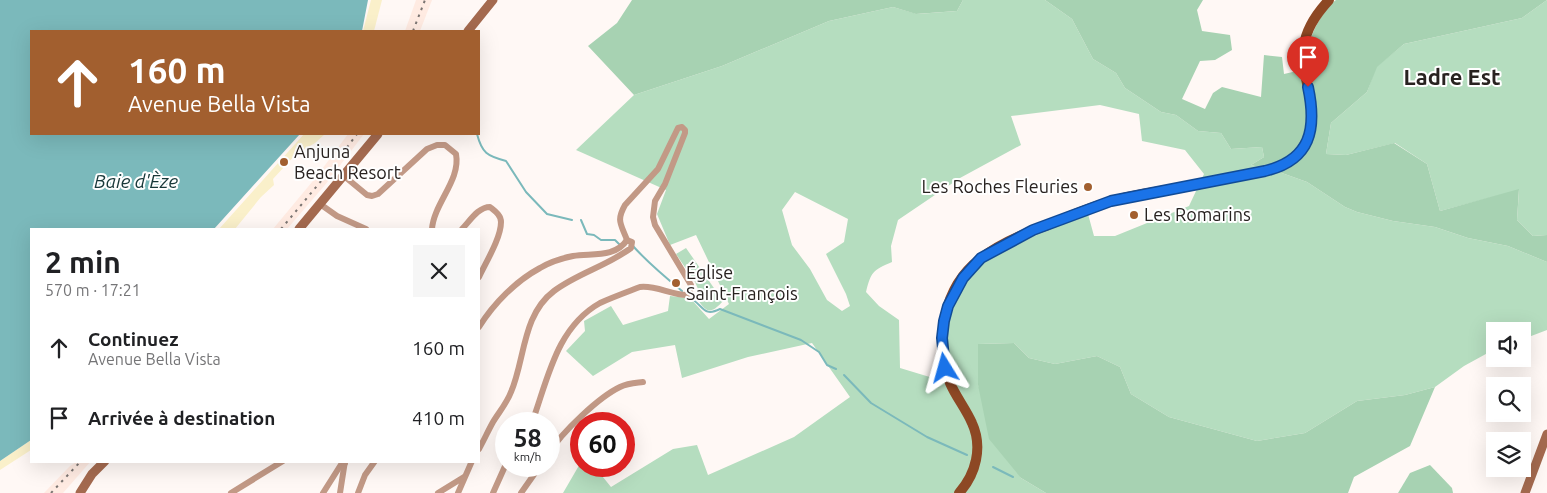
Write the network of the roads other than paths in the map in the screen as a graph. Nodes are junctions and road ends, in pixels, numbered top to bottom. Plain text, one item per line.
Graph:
1 (493, 0) edge
2 (1330, 0) edge
3 (469, 30) edge
4 (377, 135) edge
5 (383, 135) edge
6 (344, 176) junction
7 (320, 204) junction
8 (299, 228) edge
9 (364, 228) edge
10 (432, 228) edge
11 (463, 228) edge
12 (627, 240) junction
13 (480, 275) edge
14 (480, 325) edge
15 (643, 382) dead end
16 (536, 412) edge
17 (1547, 434) edge
18 (560, 440) edge
19 (977, 446) junction
20 (480, 447) edge
21 (103, 463) edge
22 (103, 463) edge
23 (280, 463) edge
24 (344, 463) edge
25 (345, 463) edge
26 (374, 463) edge
27 (471, 463) edge
28 (464, 477) junction
29 (500, 477) edge
30 (532, 477) edge
31 (80, 493) edge
32 (87, 493) edge
33 (231, 493) edge
34 (323, 493) edge
35 (340, 493) edge
36 (358, 493) edge
37 (438, 493) edge
38 (458, 493) edge
39 (493, 493) edge
40 (521, 493) edge
41 (950, 493) edge
42 (959, 493) edge
43 (1525, 493) edge

1 - 3 main road
2 - 19 main road
4 - 6 main road
5 - 6 main road
6 - 7 main road
6 - 10 street
7 - 8 main road
7 - 9 street
11 - 13 street
12 - 14 street
12 - 16 street
12 - 20 street
15 - 18 street
17 - 43 main road
19 - 41 main road
19 - 42 main road
21 - 31 main road
22 - 32 main road
23 - 33 street
24 - 34 street
25 - 35 street
26 - 36 street
27 - 28 street
28 - 37 street
28 - 38 street
29 - 39 street
30 - 40 street

